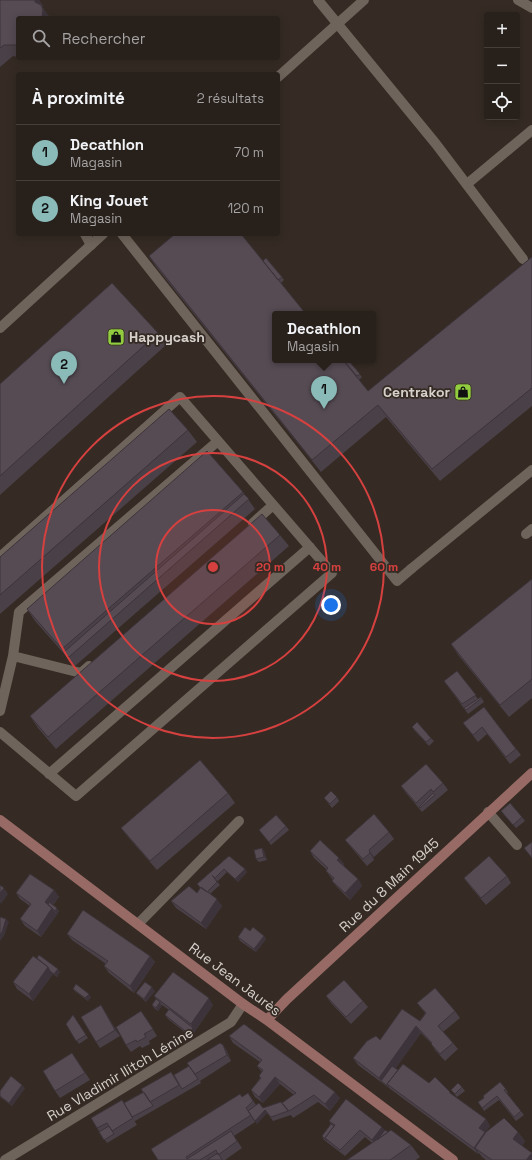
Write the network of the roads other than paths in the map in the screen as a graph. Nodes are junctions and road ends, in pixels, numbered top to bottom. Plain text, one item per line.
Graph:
1 (318, 0) edge
2 (364, 0) edge
3 (518, 0) edge
4 (532, 8) edge
5 (337, 23) junction
6 (280, 75) edge
7 (532, 130) edge
8 (467, 184) junction
9 (86, 236) edge
10 (102, 236) edge
11 (124, 236) edge
12 (92, 245) junction
13 (523, 259) dead end
14 (0, 328) edge
15 (218, 441) junction
16 (532, 470) edge
17 (273, 505) junction
18 (244, 530) edge
19 (310, 548) junction
20 (0, 557) edge
21 (13, 656) junction
22 (98, 658) edge
23 (2, 698) edge
24 (0, 711) edge
25 (0, 732) edge
26 (532, 773) edge
27 (49, 774) junction
28 (488, 812) junction
29 (0, 820) edge
30 (240, 821) dead end
31 (517, 845) dead end
32 (138, 924) junction
33 (243, 1004) junction
34 (267, 1020) junction
35 (5, 1160) edge
36 (453, 1160) edge

1 - 5 street
2 - 5 street
3 - 4 street
5 - 6 street
5 - 8 street
7 - 8 street
8 - 13 street
9 - 12 street
10 - 12 street
11 - 16 street
12 - 14 street
15 - 17 street
15 - 20 street
15 - 21 street
17 - 18 street
17 - 19 street
19 - 27 street
19 - 27 street
21 - 22 street
21 - 23 street
23 - 24 street
25 - 27 street
26 - 28 main road, Rue du 8 Main 1945
28 - 31 street
28 - 34 main road, Rue du 8 Main 1945
29 - 32 main road, Rue Jean Jaurès
30 - 32 street
32 - 33 main road, Rue Jean Jaurès
33 - 34 main road, Rue Jean Jaurès
33 - 35 street, Rue Vladimir Ilitch Lénine
34 - 36 main road, Rue Jean Jaurès

